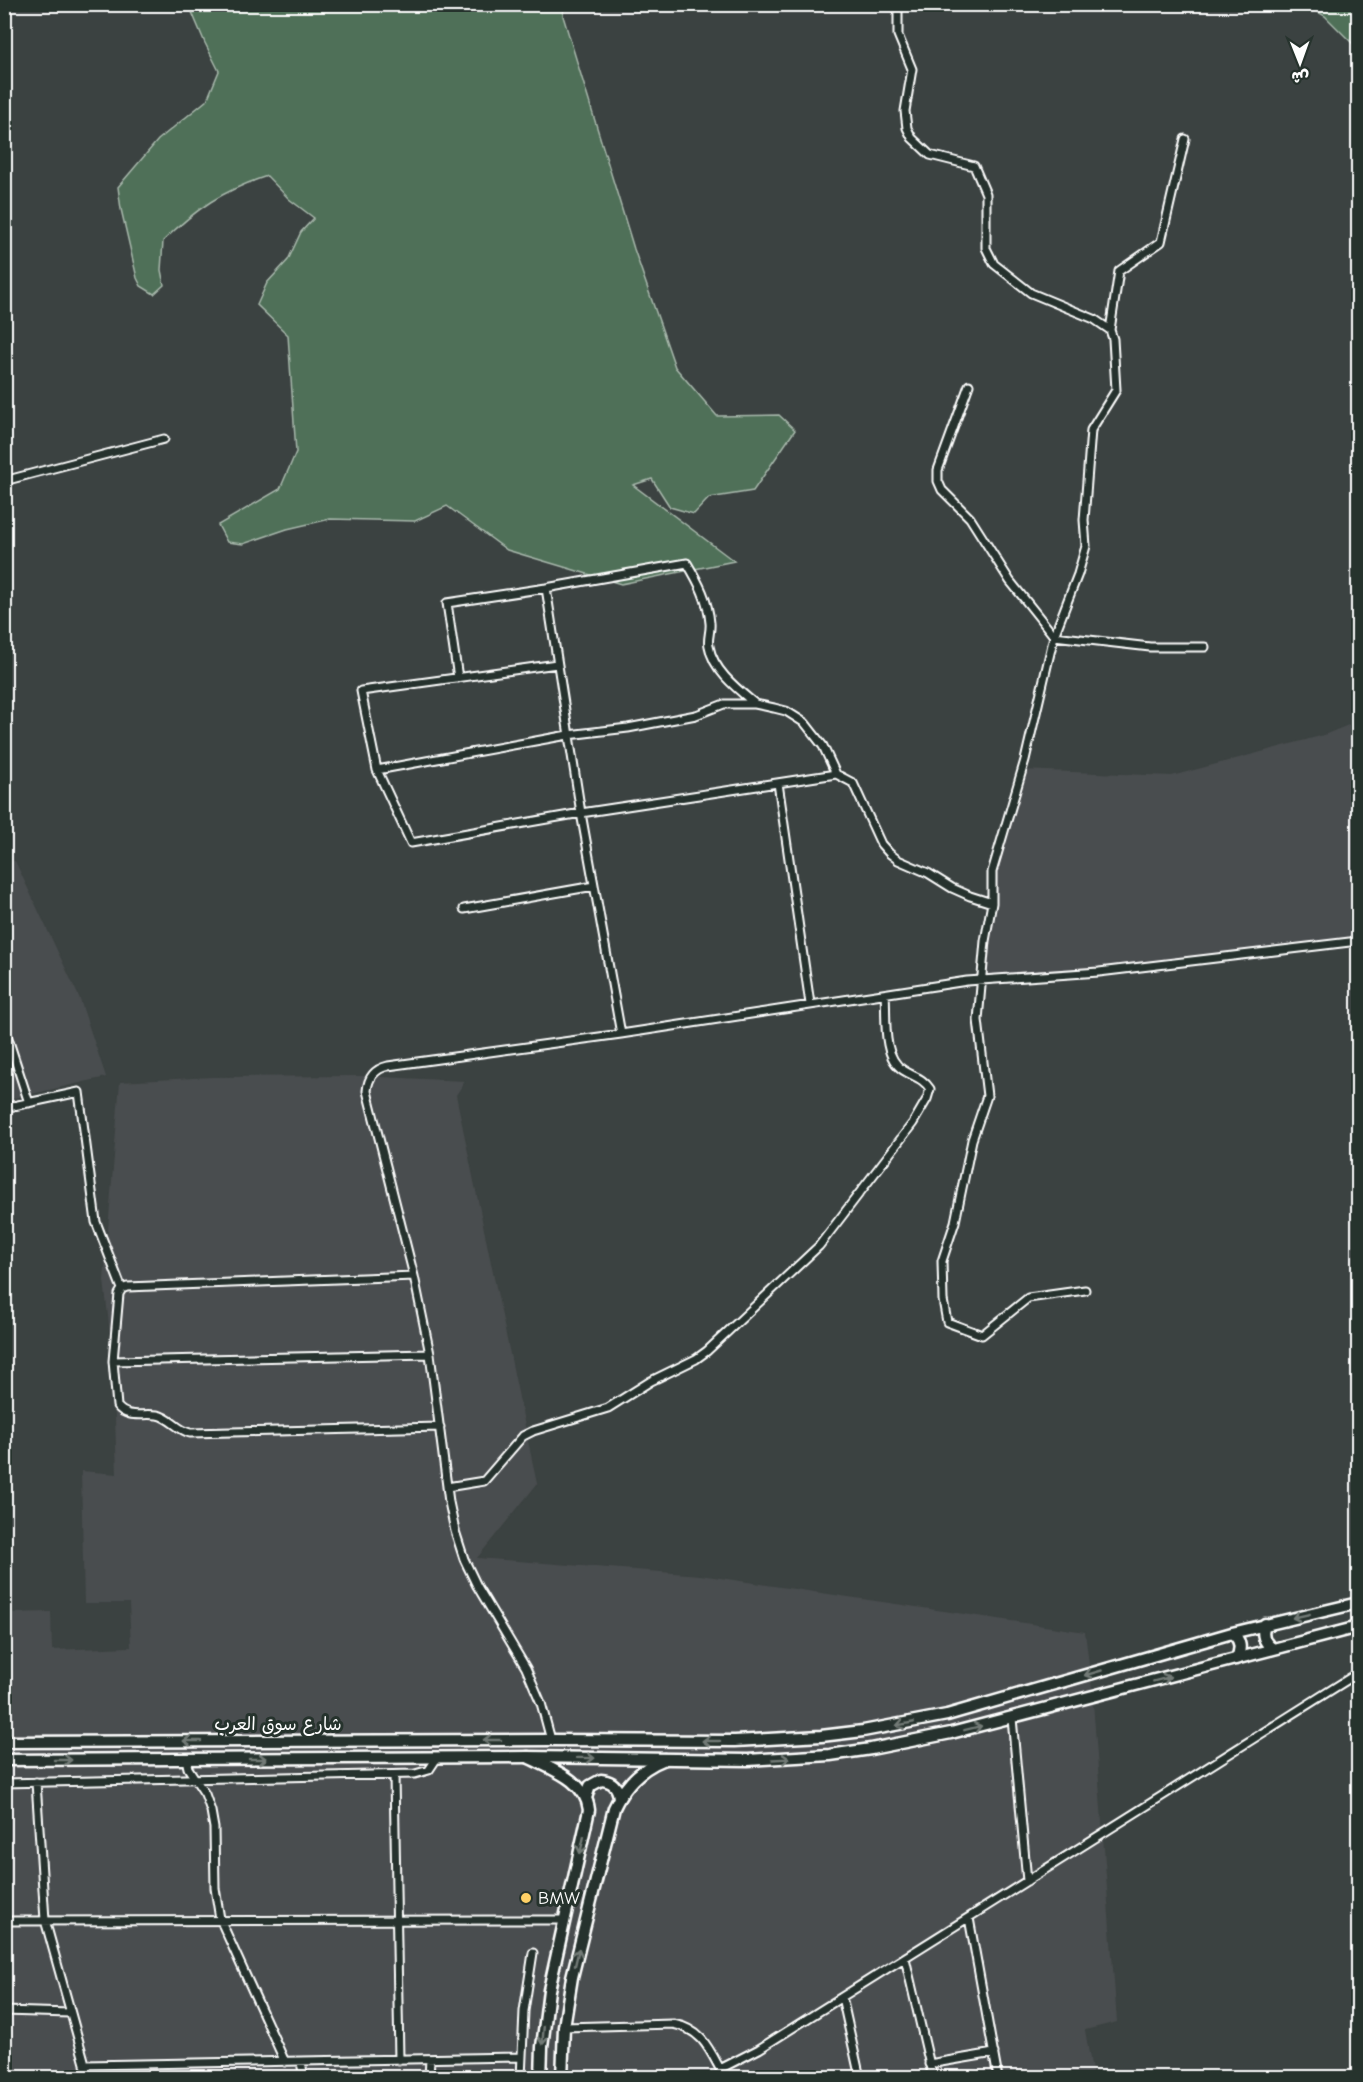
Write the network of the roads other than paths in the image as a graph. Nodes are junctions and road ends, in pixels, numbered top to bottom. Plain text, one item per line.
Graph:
1 (898, 4) edge
2 (1185, 139) dead end
3 (1110, 330) junction
4 (969, 385) dead end
5 (164, 439) dead end
6 (4, 481) edge
7 (546, 588) junction
8 (1054, 636) junction
9 (1205, 647) dead end
10 (557, 664) junction
11 (458, 678) junction
12 (755, 704) junction
13 (568, 735) junction
14 (377, 770) junction
15 (836, 774) junction
16 (778, 783) junction
17 (581, 813) junction
18 (594, 886) junction
19 (992, 903) junction
20 (464, 909) dead end
21 (1359, 941) edge
22 (983, 980) junction
23 (885, 994) junction
24 (810, 1004) junction
25 (4, 1026) edge
26 (621, 1034) junction
27 (29, 1103) junction
28 (4, 1108) edge
29 (414, 1276) junction
30 (122, 1289) junction
31 (1085, 1290) dead end
32 (430, 1354) junction
33 (113, 1360) junction
34 (440, 1427) junction
35 (447, 1487) junction
36 (1359, 1603) edge
37 (1266, 1624) junction
38 (1359, 1627) edge
39 (1232, 1633) junction
40 (1273, 1649) junction
41 (1236, 1659) junction
42 (1359, 1673) edge
43 (1012, 1718) junction
44 (551, 1740) junction
45 (4, 1742) edge
46 (528, 1757) junction
47 (437, 1758) junction
48 (186, 1759) junction
49 (665, 1759) junction
50 (4, 1760) edge
51 (394, 1775) junction
52 (196, 1779) junction
53 (36, 1782) junction
54 (4, 1783) edge
55 (586, 1797) junction
56 (619, 1798) junction
57 (1027, 1881) junction
58 (969, 1918) junction
59 (220, 1919) junction
60 (397, 1919) junction
61 (45, 1920) junction
62 (564, 1920) junction
63 (4, 1921) edge
64 (533, 1953) dead end
65 (905, 1958) junction
66 (842, 1997) junction
67 (4, 2011) edge
68 (70, 2013) junction
69 (564, 2027) junction
70 (994, 2053) junction
71 (520, 2057) junction
72 (429, 2059) junction
73 (399, 2060) junction
74 (285, 2062) junction
75 (301, 2062) junction
76 (929, 2064) junction
77 (85, 2065) junction
78 (720, 2069) junction
79 (89, 2078) edge
80 (304, 2078) edge
81 (429, 2078) edge
82 (521, 2078) edge
83 (541, 2078) edge
84 (562, 2078) edge
85 (723, 2078) edge
86 (860, 2078) edge
87 (933, 2078) edge
88 (998, 2078) edge

1 - 3 street
2 - 3 street
3 - 8 street
4 - 8 street
5 - 6 street
7 - 10 street
7 - 11 street
7 - 12 street
8 - 9 street
8 - 19 street
10 - 11 street
10 - 13 street
11 - 14 street
12 - 13 street
12 - 15 street
13 - 14 street
13 - 17 street
14 - 17 street
15 - 16 street
15 - 19 street
16 - 17 street
16 - 24 street
17 - 18 street
18 - 20 street
18 - 26 street
19 - 22 street
21 - 22 street
22 - 23 street
22 - 31 street
23 - 24 street
23 - 35 street
24 - 26 street
25 - 27 street
26 - 29 street
27 - 28 street
27 - 30 street
29 - 30 street
29 - 32 street
30 - 33 street
32 - 33 street
32 - 34 street
33 - 34 street
34 - 35 street
35 - 44 street
36 -> 37 main road, شارع سوق العرب
37 - 39 main road, شارع سوق العرب
37 - 40 main road
38 - 40 main road
39 - 41 main road
39 -> 44 main road, شارع سوق العرب
40 - 41 main road
43 -> 41 main road
42 - 57 street
49 -> 43 main road
43 - 57 street
44 -> 45 main road, شارع سوق العرب
46 - 47 main road
46 -> 49 main road
46 - 55 main road
48 -> 47 main road
47 - 51 street
50 -> 48 main road
48 - 52 street
49 - 56 main road
51 - 52 street
51 - 60 street
52 - 53 street
52 - 59 street
53 - 54 street
53 - 61 street
55 - 56 main road
55 -> 62 main road
69 -> 56 main road
57 - 58 street
58 - 65 street
58 - 70 street
59 - 60 street
59 - 61 street
59 - 74 street
60 - 62 street
60 - 73 street
61 - 63 street
61 - 68 street
62 -> 83 main road
64 - 71 street
65 - 66 street
65 - 76 street
66 - 78 street
66 - 86 street
67 - 68 street
68 - 77 street
69 - 78 street
69 - 84 main road
70 - 76 street
70 - 88 street
71 - 72 street
71 - 82 street
72 - 73 street
72 - 81 street
73 - 75 street
74 - 75 street
74 - 77 street
75 - 80 street
76 - 87 street
77 - 79 street
78 - 85 street

